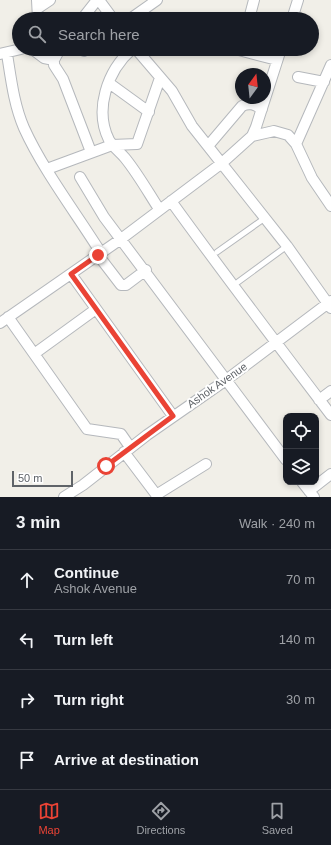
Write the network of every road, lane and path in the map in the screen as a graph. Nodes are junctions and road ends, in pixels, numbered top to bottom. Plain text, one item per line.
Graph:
1 (50, 0) edge
2 (98, 0) edge
3 (157, 0) edge
4 (254, 0) edge
5 (298, 0) edge
6 (38, 4) edge
7 (88, 12) edge
8 (105, 12) edge
9 (140, 12) edge
10 (251, 12) edge
11 (294, 12) edge
12 (3, 54) edge
13 (41, 56) edge
14 (56, 56) edge
15 (124, 56) edge
16 (142, 56) edge
17 (263, 56) edge
18 (278, 56) edge
19 (54, 60) junction
20 (277, 60) junction
21 (331, 66) edge
22 (298, 77) dead end
23 (160, 78) junction
24 (324, 82) junction
25 (109, 83) junction
26 (262, 109) junction
27 (149, 112) junction
28 (252, 136) junction
29 (296, 144) junction
30 (112, 145) junction
31 (208, 146) junction
32 (91, 152) junction
33 (222, 163) junction
34 (47, 168) junction
35 (80, 176) dead end
36 (171, 201) junction
37 (331, 206) edge
38 (160, 209) junction
39 (265, 218) junction
40 (121, 239) junction
41 (287, 246) junction
42 (217, 252) dead end
43 (100, 254) junction
44 (146, 270) junction
45 (71, 274) junction
46 (238, 282) dead end
47 (330, 304) edge
48 (96, 309) junction
49 (4, 320) edge
50 (277, 342) junction
51 (34, 354) junction
52 (226, 380) junction
53 (331, 391) edge
54 (320, 400) junction
55 (331, 415) edge
56 (173, 416) junction
57 (127, 450) junction
58 (283, 456) edge
59 (206, 464) dead end
60 (331, 474) edge
61 (304, 485) edge
62 (311, 494) edge
63 (157, 496) edge
64 (64, 497) edge

1 - 6 street
2 - 7 street
2 - 8 street
3 - 9 street
4 - 10 street
5 - 11 street
12 - 34 street
13 - 19 street
14 - 19 street
15 - 25 street
16 - 23 street
17 - 20 street
18 - 20 street
19 - 32 street
20 - 26 street
21 - 24 street
22 - 24 street
23 - 27 street
23 - 31 street
24 - 29 street
25 - 27 street
25 - 30 street
26 - 28 street
26 - 31 street
27 - 30 street
28 - 29 street
28 - 33 street
29 - 37 street
30 - 32 street
30 - 38 street
31 - 33 street
32 - 34 street
33 - 36 street
33 - 39 street
34 - 43 street
35 - 40 street
36 - 38 street
36 - 50 street
38 - 40 street
39 - 41 street
39 - 42 lane
40 - 43 street
40 - 44 street
41 - 46 lane
41 - 47 street
43 - 44 street
43 - 45 street
44 - 52 street
45 - 48 street
45 - 49 street
47 - 50 street, Ashok Avenue
48 - 51 street
48 - 56 street
49 - 51 street
50 - 52 street, Ashok Avenue
50 - 54 street
51 - 57 street
52 - 56 street, Ashok Avenue
52 - 58 street
53 - 54 street
54 - 55 street
56 - 57 street, Ashok Avenue
57 - 63 street
57 - 64 street, Ashok Avenue
59 - 63 street
60 - 62 street
61 - 62 street

